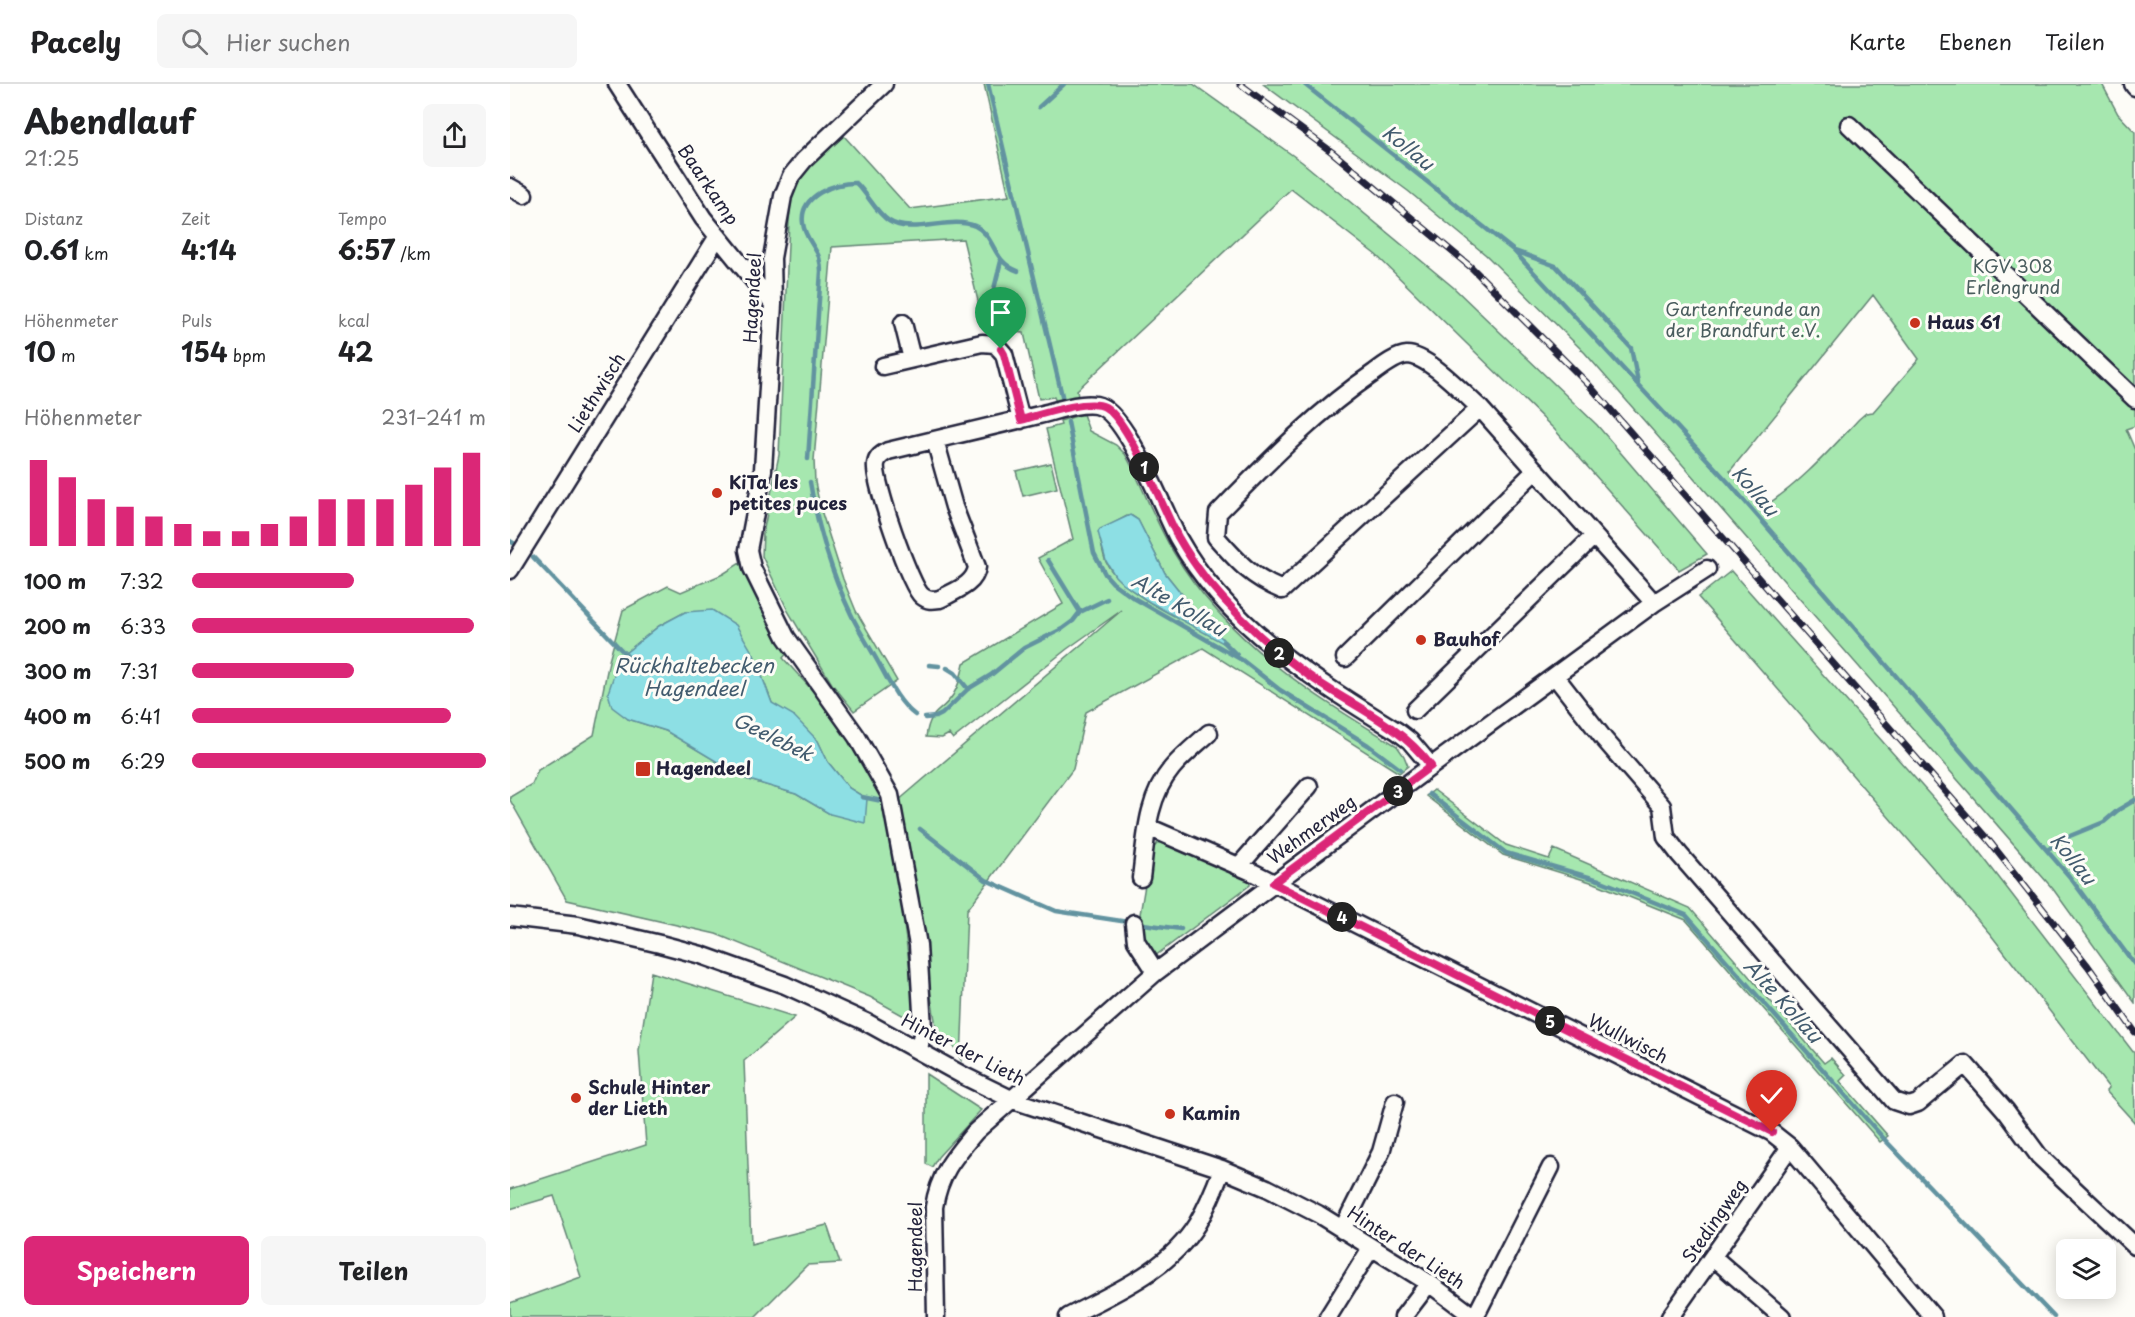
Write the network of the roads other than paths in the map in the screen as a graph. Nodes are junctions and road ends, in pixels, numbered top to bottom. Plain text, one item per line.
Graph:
1 (617, 84) edge
2 (884, 84) edge
3 (1849, 125) dead end
4 (718, 236) junction
5 (772, 304) junction
6 (903, 323) dead end
7 (912, 359) junction
8 (883, 366) dead end
9 (2135, 399) edge
10 (1480, 408) junction
11 (1021, 420) junction
12 (935, 440) junction
13 (1536, 470) junction
14 (1594, 536) junction
15 (1707, 569) dead end
16 (510, 570) edge
17 (1654, 603) junction
18 (1346, 658) dead end
19 (1555, 676) junction
20 (1415, 710) dead end
21 (1209, 733) dead end
22 (1431, 766) junction
23 (1309, 786) dead end
24 (1148, 827) junction
25 (1239, 867) junction
26 (1141, 878) dead end
27 (1273, 883) junction
28 (510, 917) edge
29 (1134, 923) dead end
30 (1156, 972) junction
31 (919, 1050) junction
32 (1013, 1100) junction
33 (1395, 1102) dead end
34 (1790, 1147) junction
35 (1551, 1167) dead end
36 (1222, 1169) junction
37 (1342, 1230) junction
38 (2135, 1246) edge
39 (1371, 1248) junction
40 (1713, 1257) junction
41 (1429, 1283) junction
42 (936, 1317) edge
43 (1068, 1317) edge
44 (1328, 1317) edge
45 (1403, 1317) edge
46 (1474, 1317) edge
47 (1670, 1317) edge
48 (1782, 1317) edge
49 (1933, 1317) edge

1 - 4 street, Baarkamp
2 - 5 street, Hagendeel
3 - 9 street
4 - 5 street, Baarkamp
4 - 16 street, Liethwisch
5 - 31 street, Hagendeel
6 - 7 street
7 - 8 street
7 - 11 street
10 - 10 street
10 - 13 street
11 - 12 street
11 - 22 street
12 - 12 street
13 - 14 street
13 - 18 street
14 - 17 street
14 - 20 street
15 - 17 street, Wehmerweg
17 - 19 street, Wehmerweg
19 - 22 street, Wehmerweg
19 - 38 street
21 - 24 street
22 - 27 street, Wehmerweg
23 - 25 street
24 - 25 street, Wullwisch
24 - 26 street
25 - 27 street, Wullwisch
27 - 30 street, Wehmerweg
27 - 34 street, Wullwisch
28 - 31 street, Hinter der Lieth
29 - 30 street
30 - 32 street, Wehmerweg
31 - 32 street, Hinter der Lieth
32 - 36 street, Hinter der Lieth
32 - 42 street, Hagendeel
33 - 37 street
34 - 40 street, Stedingweg
34 - 49 street, Wullwisch
35 - 46 street
36 - 37 street, Hinter der Lieth
36 - 43 street
37 - 39 street, Hinter der Lieth
39 - 41 street, Hinter der Lieth
39 - 44 street
40 - 47 street, Stedingweg
40 - 48 street
41 - 45 street
41 - 46 street, Hinter der Lieth

